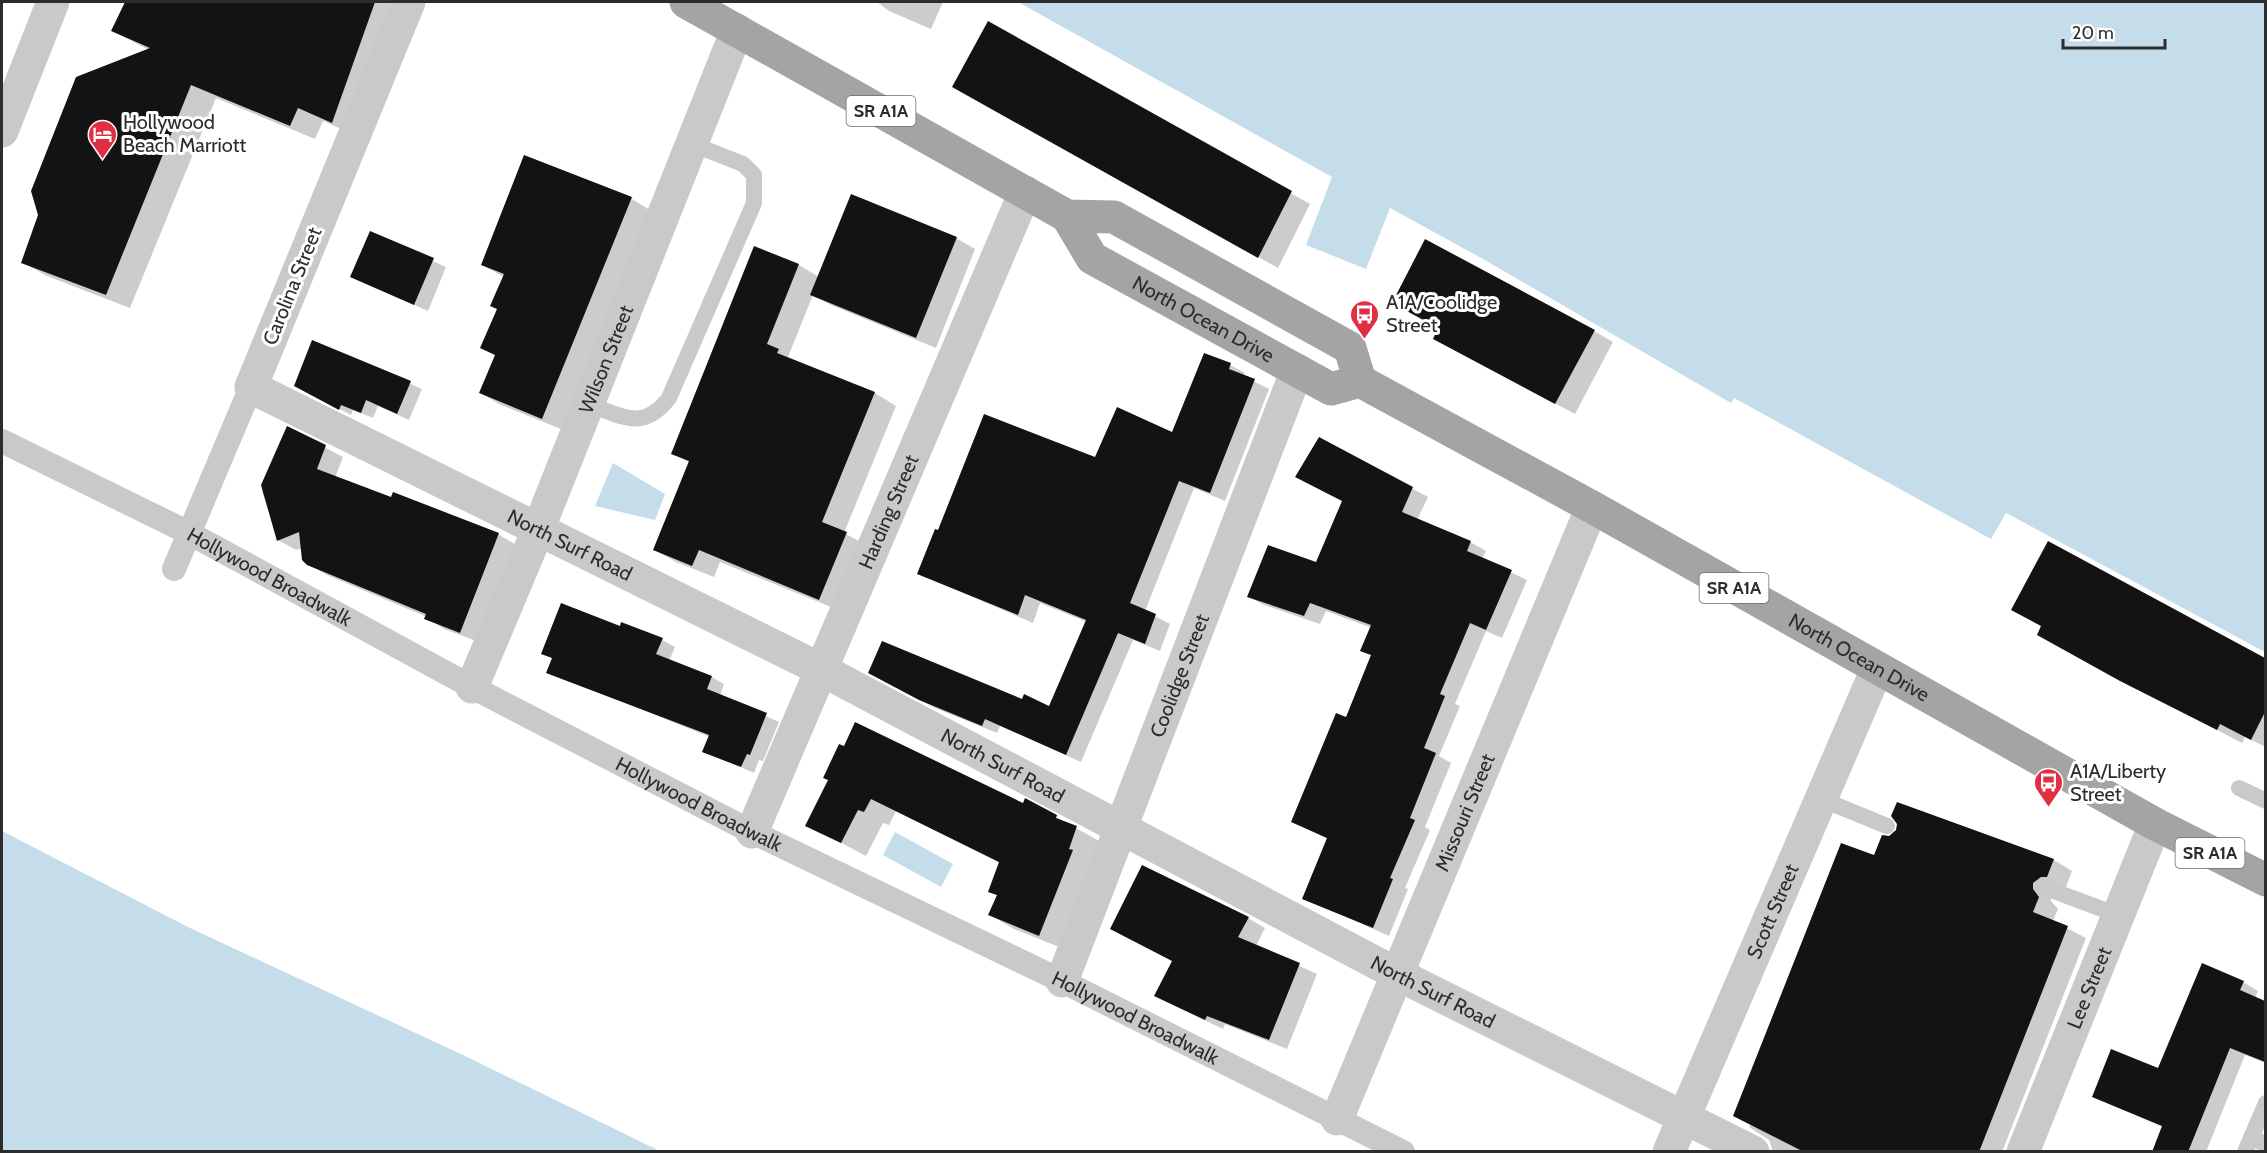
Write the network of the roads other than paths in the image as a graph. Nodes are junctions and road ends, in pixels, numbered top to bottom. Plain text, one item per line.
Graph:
1 (53, 2) edge
2 (409, 2) edge
3 (686, 2) edge
4 (737, 30) junction
5 (2, 131) edge
6 (692, 144) junction
7 (1025, 192) junction
8 (1067, 216) junction
9 (1297, 370) junction
10 (1360, 381) junction
11 (251, 387) junction
12 (588, 404) junction
13 (2, 441) edge
14 (1592, 507) junction
15 (538, 530) junction
16 (189, 533) junction
17 (174, 569) dead end
18 (820, 669) junction
19 (1877, 669) junction
20 (472, 687) junction
21 (2239, 788) dead end
22 (1821, 799) junction
23 (2265, 801) edge
24 (2155, 824) junction
25 (1887, 826) dead end
26 (1121, 828) junction
27 (752, 832) junction
28 (2265, 880) edge
29 (2043, 887) dead end
30 (2118, 915) junction
31 (1397, 974) junction
32 (1062, 981) junction
33 (2265, 1102) edge
34 (1683, 1118) junction
35 (1337, 1119) junction
36 (2254, 1144) edge
37 (1403, 1152) edge
38 (1669, 1152) edge
39 (1753, 1152) edge
40 (2023, 1152) edge

1 - 5 street
2 - 11 street, Carolina Street
3 - 4 main road, North Ocean Drive / SR A1A
4 - 6 street, Wilson Street
4 - 7 main road, North Ocean Drive / SR A1A
6 - 12 street, Wilson Street
6 - 12 lane
7 - 8 main road, North Ocean Drive / SR A1A
7 - 18 street, Harding Street
8 - 9 main road, North Ocean Drive / SR A1A
8 - 10 main road, North Ocean Drive / SR A1A
9 - 10 main road, North Ocean Drive / SR A1A
9 - 26 street, Coolidge Street
10 - 14 main road, North Ocean Drive / SR A1A
11 - 15 street, North Surf Road
11 - 16 street, Carolina Street
12 - 15 street, Wilson Street
13 - 16 street, Hollywood Broadwalk
14 - 19 main road, North Ocean Drive / SR A1A
14 - 31 street, Missouri Street
15 - 18 street, North Surf Road
15 - 20 street, Wilson Street
16 - 17 street, Carolina Street
16 - 20 street, Hollywood Broadwalk
18 - 26 street, North Surf Road
18 - 27 street, Harding Street
19 - 22 street, Scott Street
19 - 24 main road, North Ocean Drive / SR A1A
20 - 27 street, Hollywood Broadwalk
21 - 23 lane
22 - 25 lane
22 - 34 street, Scott Street
24 - 28 main road, North Ocean Drive / SR A1A
24 - 30 street, Lee Street
26 - 31 street, North Surf Road
26 - 32 street, Coolidge Street
27 - 32 street, Hollywood Broadwalk
29 - 30 lane
30 - 40 street, Lee Street
31 - 34 street, North Surf Road
31 - 35 street, Missouri Street
32 - 35 street, Hollywood Broadwalk
33 - 36 lane
34 - 38 street, Scott Street
34 - 39 street, North Surf Road
35 - 37 street, Hollywood Broadwalk

